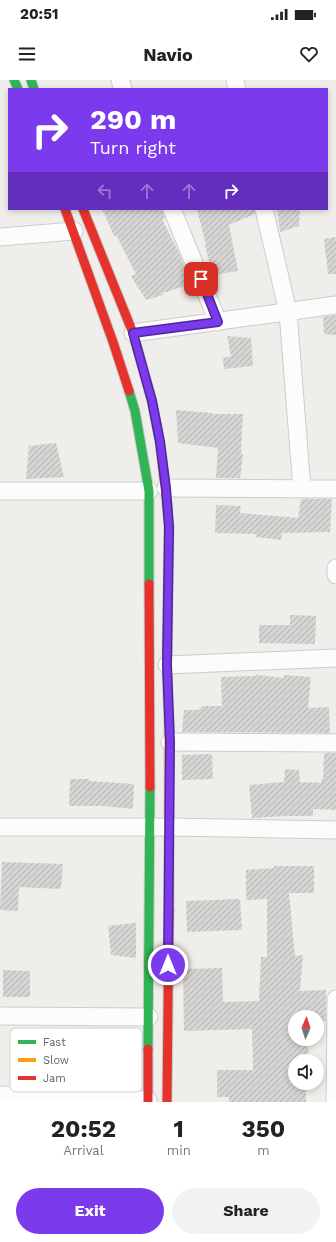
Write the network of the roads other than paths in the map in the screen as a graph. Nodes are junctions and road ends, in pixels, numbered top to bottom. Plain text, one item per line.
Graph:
1 (65, 210) edge
2 (83, 210) edge
3 (172, 210) edge
4 (264, 210) edge
5 (74, 231) junction
6 (0, 237) edge
7 (336, 305) edge
8 (288, 312) junction
9 (218, 322) junction
10 (133, 333) junction
11 (166, 488) junction
12 (302, 489) junction
13 (336, 489) edge
14 (0, 491) edge
15 (149, 491) junction
16 (336, 568) edge
17 (336, 575) edge
18 (336, 658) edge
19 (167, 665) junction
20 (170, 742) junction
21 (336, 743) edge
22 (0, 827) edge
23 (149, 827) junction
24 (169, 827) junction
25 (336, 830) edge
26 (336, 999) edge
27 (0, 1016) edge
28 (149, 1017) junction
29 (0, 1095) edge
30 (148, 1101) edge
31 (167, 1102) edge
32 (335, 1102) edge

1 - 5 street
2 - 10 street
3 - 9 street
4 - 8 street
5 - 6 street
5 - 15 street
7 - 8 street
8 - 9 street
8 - 12 street
9 - 10 street
10 - 11 street
11 - 12 street
11 - 19 street
12 - 13 street
14 - 15 street
15 - 23 street
16 - 17 street
18 - 19 street
19 - 20 street
20 - 21 street
20 - 24 street
22 - 23 street
23 - 24 street
23 - 28 street
24 - 25 street
24 - 31 street
26 - 32 street
27 - 28 street
28 - 30 street
29 - 30 street

